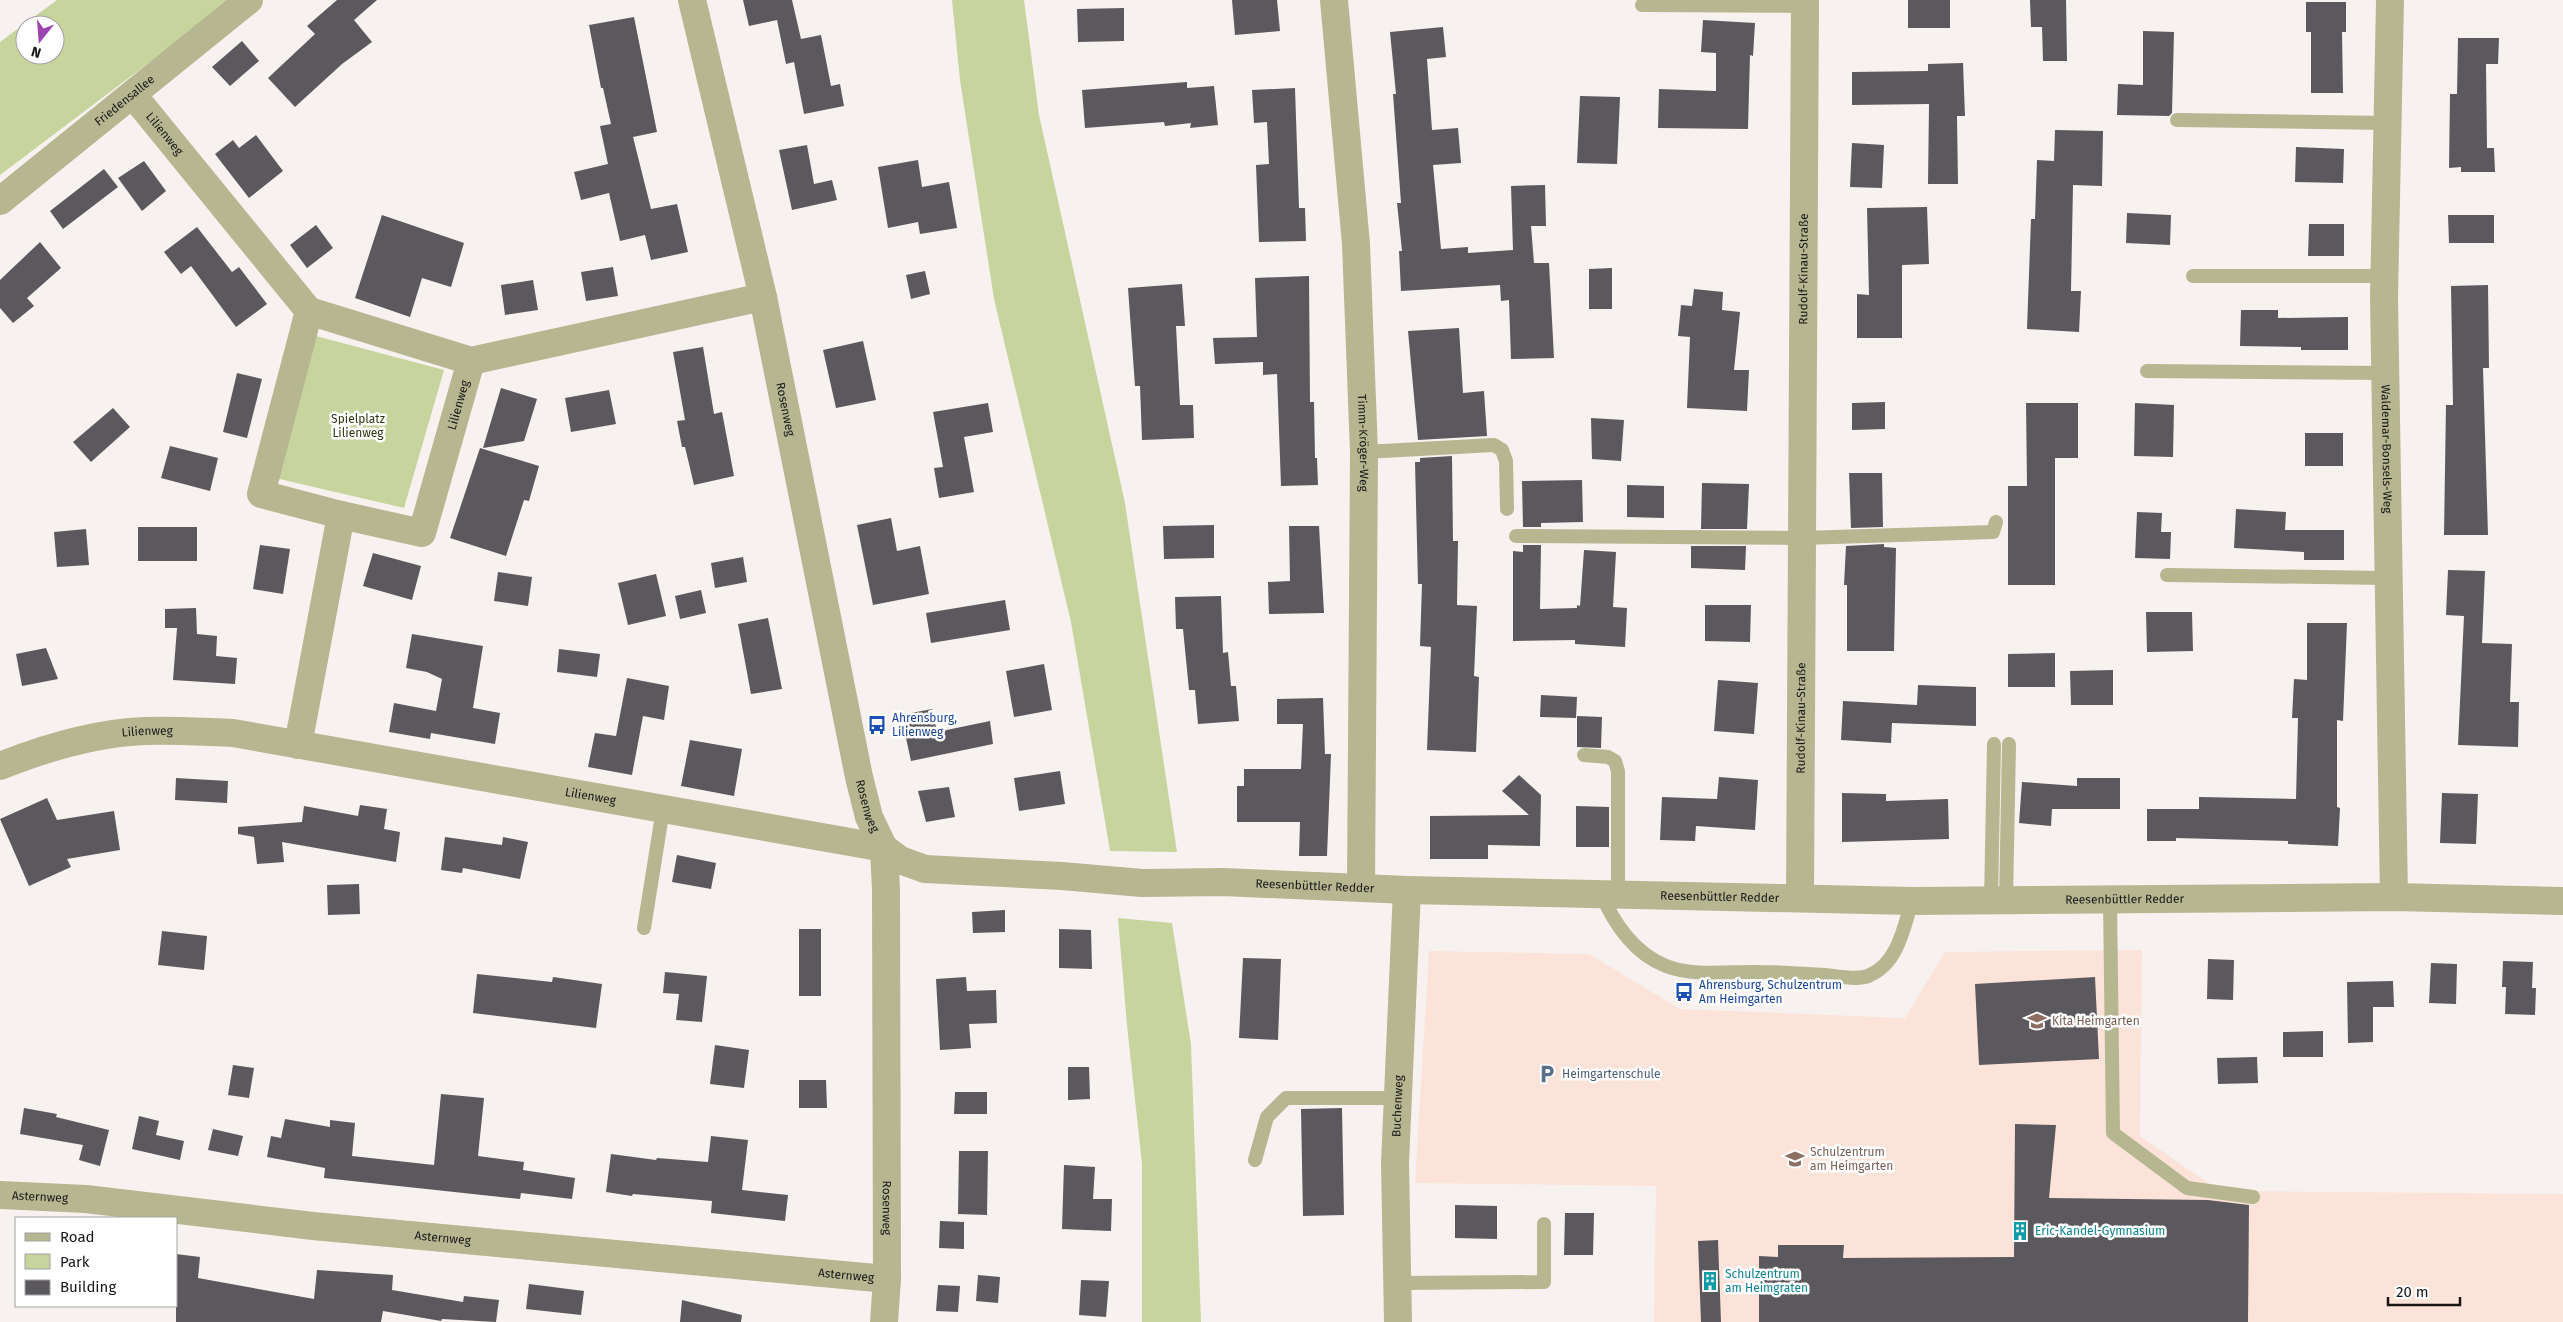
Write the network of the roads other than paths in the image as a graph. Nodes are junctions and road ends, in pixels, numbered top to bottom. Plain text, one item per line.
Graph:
1 (249, 0) edge
2 (692, 0) edge
3 (1334, 0) edge
4 (2390, 0) edge
5 (1805, 3) edge
6 (1642, 5) dead end
7 (133, 95) junction
8 (2177, 120) dead end
9 (2387, 123) junction
10 (0, 201) edge
11 (2193, 276) dead end
12 (2384, 276) junction
13 (763, 297) junction
14 (309, 311) junction
15 (472, 361) junction
16 (2147, 371) dead end
17 (2385, 373) junction
18 (1364, 452) junction
19 (1507, 509) dead end
20 (341, 515) junction
21 (1996, 522) dead end
22 (1516, 536) dead end
23 (1802, 538) junction
24 (2167, 575) dead end
25 (2388, 578) junction
26 (1994, 744) dead end
27 (2009, 744) dead end
28 (298, 746) junction
29 (1584, 755) dead end
30 (0, 766) edge
31 (663, 810) junction
32 (884, 848) junction
33 (1361, 887) junction
34 (1407, 890) junction
35 (1610, 895) junction
36 (2394, 897) junction
37 (1800, 898) junction
38 (2110, 900) junction
39 (1912, 901) junction
40 (1999, 901) junction
41 (2563, 901) edge
42 (644, 928) dead end
43 (1398, 1098) junction
44 (1255, 1160) dead end
45 (0, 1195) edge
46 (2253, 1197) dead end
47 (1544, 1224) dead end
48 (887, 1278) junction
49 (1398, 1282) junction
50 (884, 1322) edge
51 (1398, 1322) edge

1 - 7 street, Friedensallee
2 - 13 street, Rosenweg
3 - 18 street, Timm-Kröger-Weg
4 - 9 street, Waldemar-Bonsels-Weg
5 - 6 lane
5 - 23 street, Rudolf-Kinau-Straße
7 - 10 street, Friedensallee
7 - 14 street, Lilienweg
8 - 9 lane
9 - 12 street, Waldemar-Bonsels-Weg
11 - 12 lane
12 - 17 street, Waldemar-Bonsels-Weg
13 - 15 street
13 - 32 street, Rosenweg
14 - 15 street
14 - 20 street, Lilienweg
15 - 20 street, Lilienweg
16 - 17 lane
17 - 25 street, Waldemar-Bonsels-Weg
18 - 19 lane
18 - 33 street, Timm-Kröger-Weg
20 - 28 street
21 - 23 lane
22 - 23 lane
23 - 37 street, Rudolf-Kinau-Straße
24 - 25 lane
25 - 36 street, Waldemar-Bonsels-Weg
26 - 40 lane
27 - 40 lane
28 - 30 street, Lilienweg
28 - 31 street, Lilienweg
29 - 35 lane
31 - 32 street, Lilienweg
31 - 42 lane
32 - 33 street, Reesenbüttler Redder
32 - 48 street, Rosenweg
33 - 34 street, Reesenbüttler Redder
34 - 35 street, Reesenbüttler Redder
34 - 43 street, Buchenweg
35 - 37 street, Reesenbüttler Redder
35 - 39 lane
36 - 38 street, Reesenbüttler Redder
36 - 41 street, Reesenbüttler Redder
37 - 39 street, Reesenbüttler Redder
38 - 40 street, Reesenbüttler Redder
38 - 46 lane
39 - 40 street, Reesenbüttler Redder
43 - 44 lane
43 - 49 street, Buchenweg
45 - 48 street, Asternweg
47 - 49 lane
48 - 50 street, Rosenweg
49 - 51 street, Buchenweg

